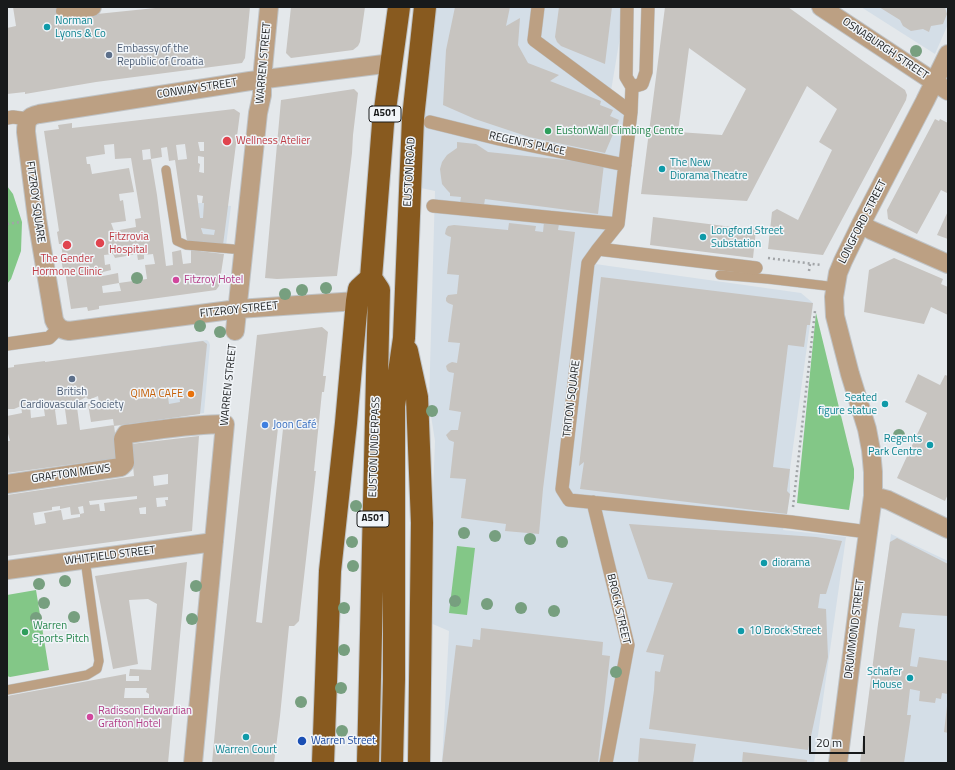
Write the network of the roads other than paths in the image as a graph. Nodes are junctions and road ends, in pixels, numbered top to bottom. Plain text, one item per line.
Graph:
1 (92, 7) edge
2 (269, 7) edge
3 (399, 7) edge
4 (425, 7) edge
5 (538, 7) edge
6 (627, 7) edge
7 (648, 7) edge
8 (821, 7) edge
9 (65, 11) dead end
10 (948, 54) edge
11 (392, 63) junction
12 (262, 79) junction
13 (632, 86) junction
14 (941, 87) edge
15 (631, 112) junction
16 (7, 118) edge
17 (28, 119) junction
18 (430, 122) dead end
19 (625, 164) junction
20 (166, 170) dead end
21 (433, 206) dead end
22 (618, 224) junction
23 (861, 224) junction
24 (598, 249) junction
25 (244, 250) junction
26 (948, 264) edge
27 (756, 268) road end
28 (720, 275) dead end
29 (371, 278) junction
30 (836, 287) junction
31 (357, 301) junction
32 (238, 309) junction
33 (59, 328) junction
34 (235, 331) road end
35 (404, 338) junction
36 (7, 344) edge
37 (225, 424) joint
38 (7, 484) edge
39 (873, 496) junction
40 (593, 502) junction
41 (948, 530) edge
42 (868, 532) junction
43 (214, 542) junction
44 (85, 559) junction
45 (7, 570) edge
46 (7, 690) edge
47 (193, 763) edge
48 (323, 763) edge
49 (368, 763) edge
50 (392, 763) edge
51 (419, 763) edge
52 (606, 763) edge
53 (838, 763) edge

1 - 9 street
2 - 12 street, WARREN STREET
3 - 11 highway, A501
4 - 35 highway, EUSTON ROAD / A501
5 - 15 street
6 - 13 street
7 - 13 street
8 - 14 street, OSNABURGH STREET
10 - 14 street, LONGFORD STREET
11 - 12 street, CONWAY STREET
11 - 29 highway, A501
12 - 17 street, CONWAY STREET
12 - 25 street, WARREN STREET
13 - 15 street
14 - 23 street, LONGFORD STREET
15 - 19 street
16 - 17 street
17 - 33 street, FITZROY SQUARE
18 - 19 street, REGENTS PLACE
19 - 22 street
20 - 25 lane
21 - 22 street
22 - 24 street
23 - 26 street
23 - 30 street, LONGFORD STREET
24 - 27 street
24 - 40 street, TRITON SQUARE
25 - 32 street, WARREN STREET
28 - 30 lane
29 - 31 highway
29 - 49 highway, EUSTON UNDERPASS / A501
30 - 39 street, LONGFORD STREET
31 - 32 street, FITZROY STREET
31 - 48 highway
32 - 33 street, FITZROY STREET
32 - 34 street, WARREN STREET
33 - 36 street
35 - 50 highway, EUSTON UNDERPASS / A501
35 - 51 highway, A501
37 - 38 street, GRAFTON MEWS
37 - 43 street, WARREN STREET
39 - 41 street
39 - 42 street, DRUMMOND STREET
40 - 42 street, TRITON SQUARE
40 - 52 street, BROCK STREET
42 - 53 street, DRUMMOND STREET
43 - 44 street, WHITFIELD STREET
43 - 47 street, WARREN STREET
44 - 45 street, WHITFIELD STREET
44 - 46 lane

